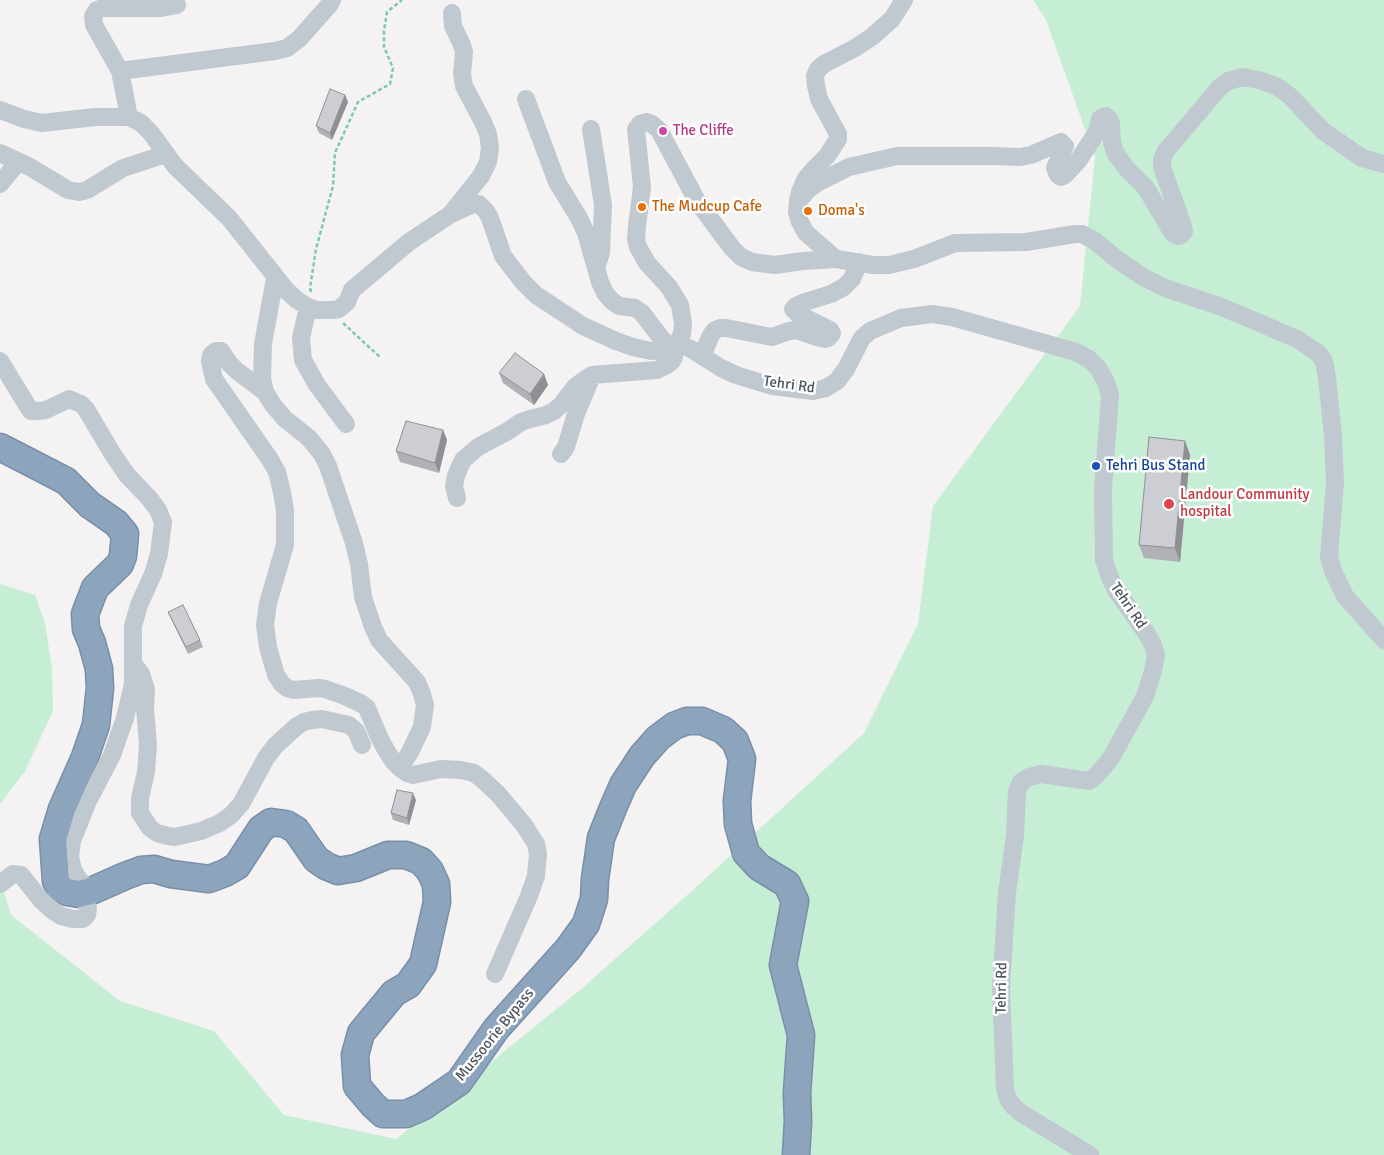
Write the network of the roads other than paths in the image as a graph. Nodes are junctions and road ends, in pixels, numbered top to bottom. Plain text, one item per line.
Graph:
1 (332, 0) edge
2 (904, 0) edge
3 (177, 5) dead end
4 (452, 13) dead end
5 (120, 71) junction
6 (526, 99) dead end
7 (0, 110) edge
8 (129, 117) junction
9 (591, 129) dead end
10 (0, 153) edge
11 (166, 154) junction
12 (18, 162) junction
13 (1384, 164) edge
14 (0, 184) edge
15 (798, 201) junction
16 (451, 214) junction
17 (836, 259) junction
18 (859, 262) junction
19 (596, 267) junction
20 (276, 278) junction
21 (312, 308) junction
22 (672, 345) junction
23 (702, 356) junction
24 (0, 361) edge
25 (592, 375) junction
26 (265, 392) junction
27 (346, 424) dead end
28 (0, 447) edge
29 (560, 454) dead end
30 (457, 498) dead end
31 (1384, 640) edge
32 (134, 663) junction
33 (362, 745) dead end
34 (400, 768) junction
35 (0, 884) edge
36 (85, 893) junction
37 (495, 974) dead end
38 (796, 1155) edge
39 (1090, 1155) edge

1 - 5 street
2 - 15 street
3 - 5 street
4 - 16 street
5 - 8 street
6 - 19 street
7 - 8 street
8 - 11 street
9 - 19 street
10 - 12 street
11 - 12 street
11 - 20 street
12 - 14 street
13 - 15 street
15 - 17 street
16 - 21 street
16 - 22 street
17 - 18 street
17 - 22 street
18 - 23 street
18 - 31 street
19 - 22 street
20 - 21 street
20 - 26 street
21 - 27 street
22 - 23 street, Tehri Rd
22 - 25 street
23 - 39 street, Tehri Rd
24 - 32 street
25 - 29 street
25 - 30 street
26 - 34 street
26 - 34 street
28 - 36 highway
32 - 33 street
32 - 36 street
34 - 37 street
35 - 36 street
36 - 38 highway, Mussoorie Bypass

